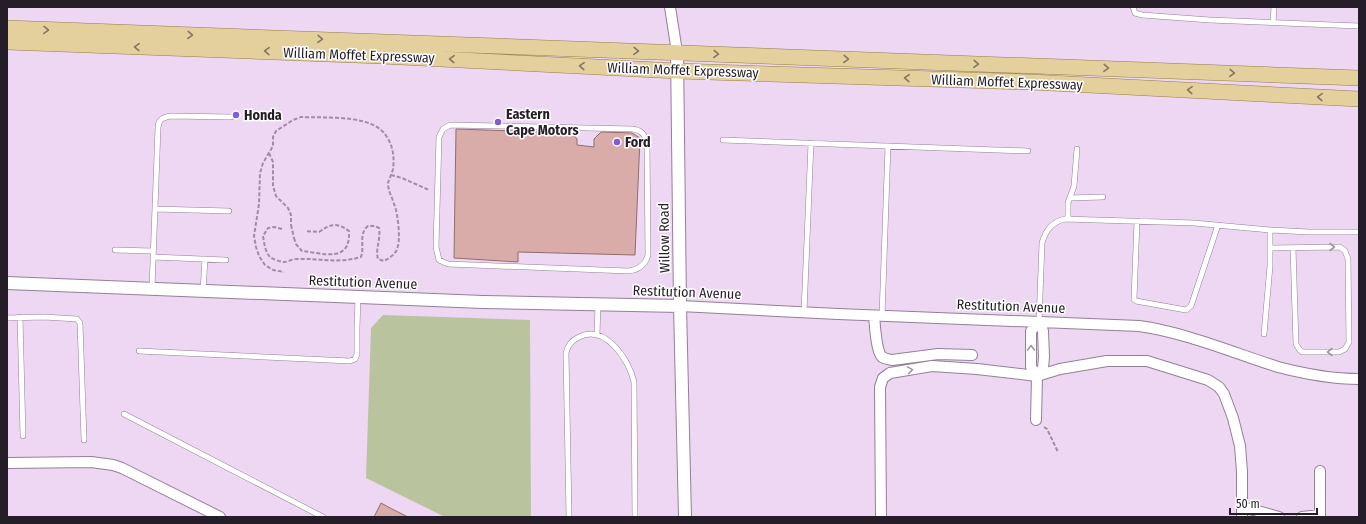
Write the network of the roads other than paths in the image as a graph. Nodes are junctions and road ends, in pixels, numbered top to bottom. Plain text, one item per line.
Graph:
1 (670, 7) edge
2 (1133, 7) edge
3 (1274, 7) edge
4 (1273, 22) junction
5 (1359, 26) edge
6 (7, 28) edge
7 (7, 42) edge
8 (677, 52) junction
9 (677, 71) junction
10 (1359, 78) edge
11 (1359, 99) edge
12 (231, 117) dead end
13 (723, 140) dead end
14 (811, 143) junction
15 (888, 146) junction
16 (1077, 149) dead end
17 (1028, 151) dead end
18 (437, 194) joint
19 (1103, 197) dead end
20 (1070, 198) junction
21 (155, 209) junction
22 (229, 211) dead end
23 (1068, 219) junction
24 (1137, 221) junction
25 (1218, 225) junction
26 (1270, 230) junction
27 (1359, 232) edge
28 (1270, 248) junction
29 (1293, 248) junction
30 (115, 250) dead end
31 (153, 254) junction
32 (205, 259) junction
33 (226, 260) dead end
34 (7, 283) edge
35 (152, 288) junction
36 (203, 290) junction
37 (358, 297) junction
38 (598, 304) junction
39 (680, 306) junction
40 (804, 312) junction
41 (878, 316) junction
42 (20, 317) junction
43 (7, 318) edge
44 (1039, 322) junction
45 (1264, 334) dead end
46 (597, 335) junction
47 (139, 351) dead end
48 (972, 355) dead end
49 (1037, 376) junction
50 (1359, 379) edge
51 (124, 414) dead end
52 (1036, 420) road end
53 (23, 436) dead end
54 (84, 440) dead end
55 (7, 463) edge
56 (1320, 471) dead end
57 (1242, 512) edge
58 (220, 517) edge
59 (323, 517) edge
60 (569, 517) edge
61 (635, 517) edge
62 (685, 517) edge
63 (881, 517) edge
64 (1279, 517) edge
65 (1302, 517) edge

1 - 8 street, Willow Road
2 - 4 lane
3 - 4 lane
4 - 5 lane
6 -> 8 main road, William Moffet Expressway
9 -> 7 main road, William Moffet Expressway
8 - 9 street, Willow Road
8 -> 10 main road, William Moffet Expressway
11 -> 9 main road, William Moffet Expressway
9 - 39 street, Willow Road
12 - 21 lane
13 - 14 lane
14 - 15 lane
14 - 40 lane
15 - 17 lane
15 - 41 lane
16 - 20 lane
18 - 18 lane
19 - 20 lane
20 - 23 lane
21 - 22 lane
21 - 31 lane
23 - 24 lane
23 - 44 lane
24 - 25 lane
24 - 25 lane
25 - 26 lane
26 - 27 lane
26 - 28 lane
28 - 29 lane
28 - 45 lane
29 -> 29 lane
30 - 31 lane
31 - 32 lane
31 - 35 lane
32 - 33 lane
32 - 36 lane
34 - 35 street, Restitution Avenue
35 - 36 street, Restitution Avenue
36 - 37 street, Restitution Avenue
37 - 38 street, Restitution Avenue
37 - 47 lane
38 - 39 street, Restitution Avenue
38 - 46 lane
39 - 40 street, Restitution Avenue
39 - 62 street, Willow Road
40 - 41 street, Restitution Avenue
41 - 44 street, Restitution Avenue
41 - 48 street
42 - 43 lane
42 - 53 lane
42 - 54 lane
44 - 49 street
44 - 50 street, Restitution Avenue
46 - 60 lane
46 - 61 lane
49 - 52 street
49 - 57 street
63 -> 49 street
51 - 59 lane
55 - 58 street
56 - 65 street
57 - 64 street

